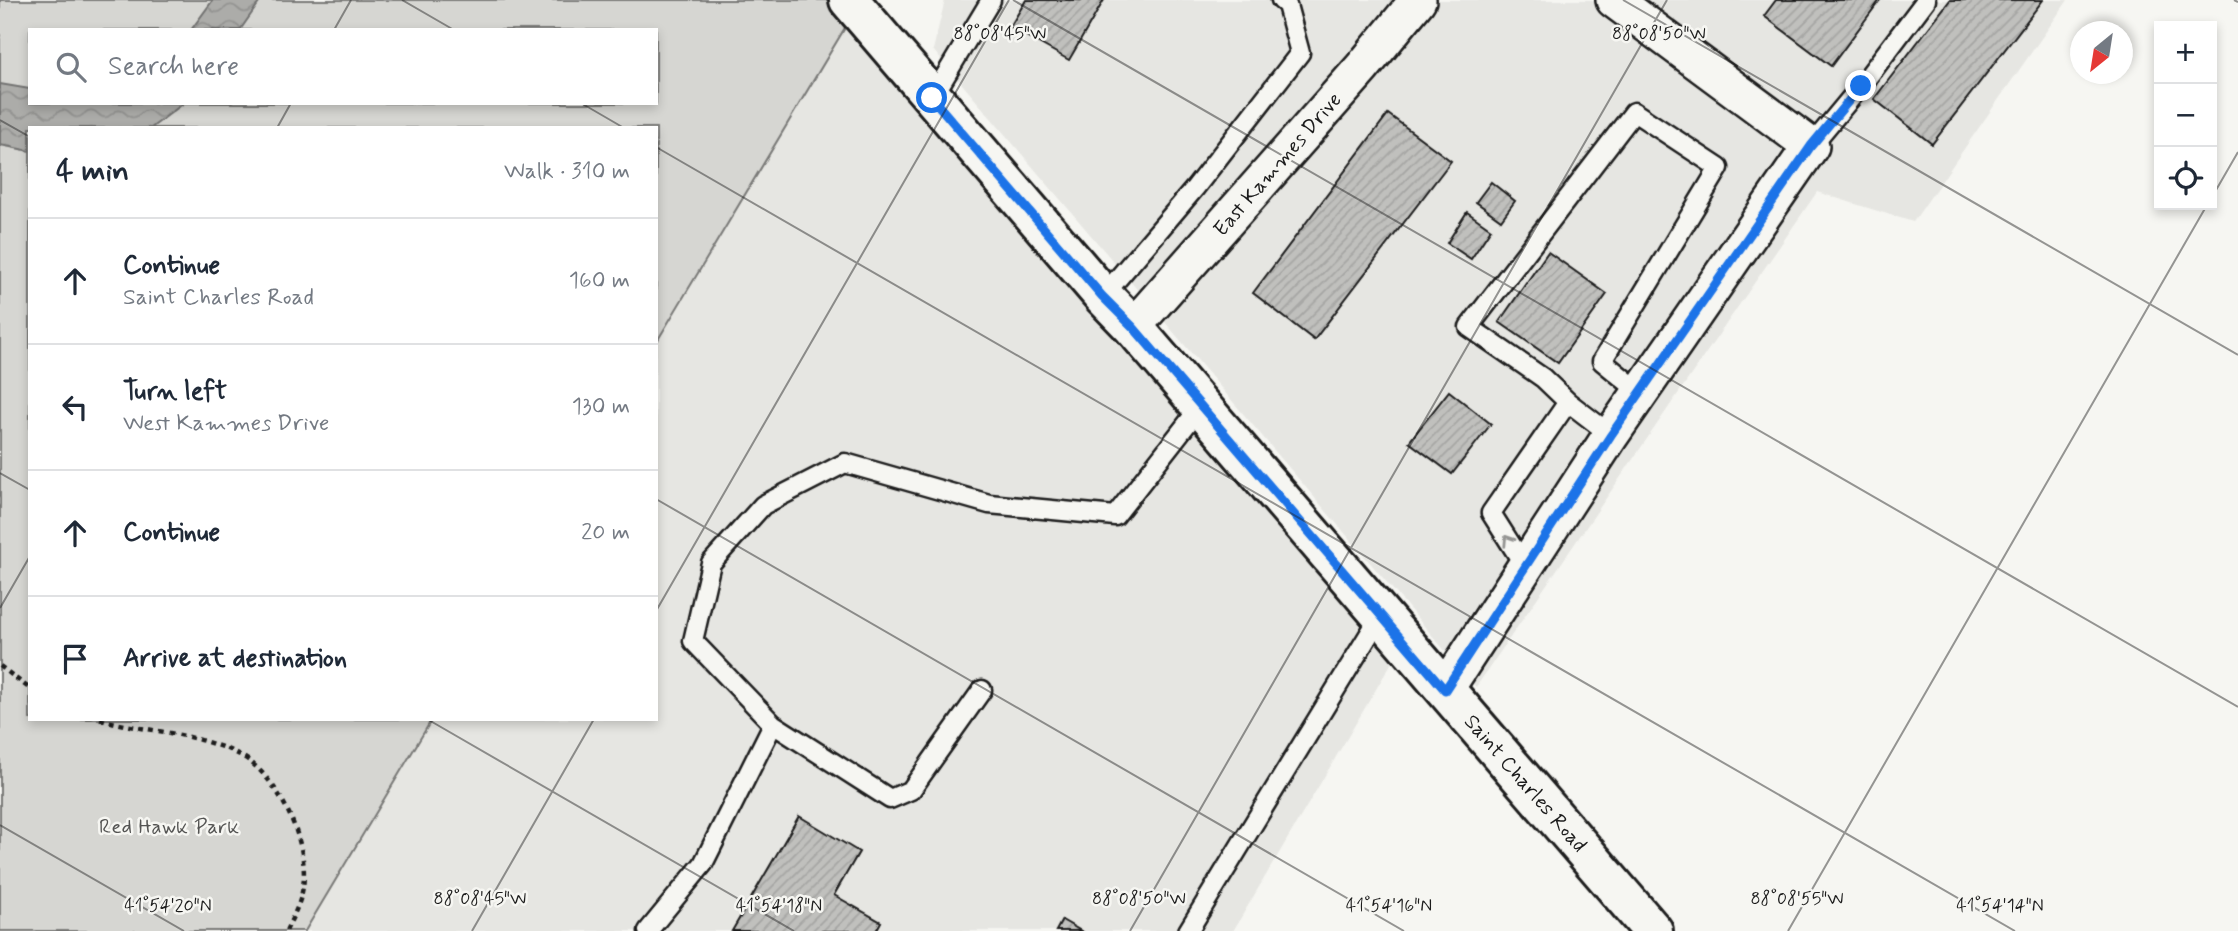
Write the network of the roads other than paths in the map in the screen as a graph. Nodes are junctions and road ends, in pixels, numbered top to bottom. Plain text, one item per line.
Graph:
1 (849, 0) edge
2 (991, 0) edge
3 (1281, 0) edge
4 (1418, 0) edge
5 (1614, 0) edge
6 (1926, 0) edge
7 (932, 98) junction
8 (1811, 146) junction
9 (1102, 296) junction
10 (1133, 327) junction
11 (1641, 393) junction
12 (1567, 402) junction
13 (1201, 406) junction
14 (1611, 435) junction
15 (1526, 568) junction
16 (1381, 615) junction
17 (982, 690) dead end
18 (1445, 690) junction
19 (773, 724) junction
20 (648, 931) edge
21 (1188, 931) edge
22 (1653, 931) edge

1 - 7 street, Saint Charles Road
2 - 7 lane
3 - 9 lane
4 - 10 street, East Kammes Drive
5 - 8 street
6 - 8 lane
7 - 9 street, Saint Charles Road
8 - 11 street
9 - 10 street, Saint Charles Road
10 - 13 street, Saint Charles Road
11 - 12 lane
11 - 14 street
12 - 14 lane
15 -> 12 lane
13 - 16 street, Saint Charles Road
13 - 19 lane
14 - 15 street
15 - 18 street
16 - 18 street, Saint Charles Road
16 - 21 lane
17 - 19 lane
18 - 22 street, Saint Charles Road
19 - 20 lane

